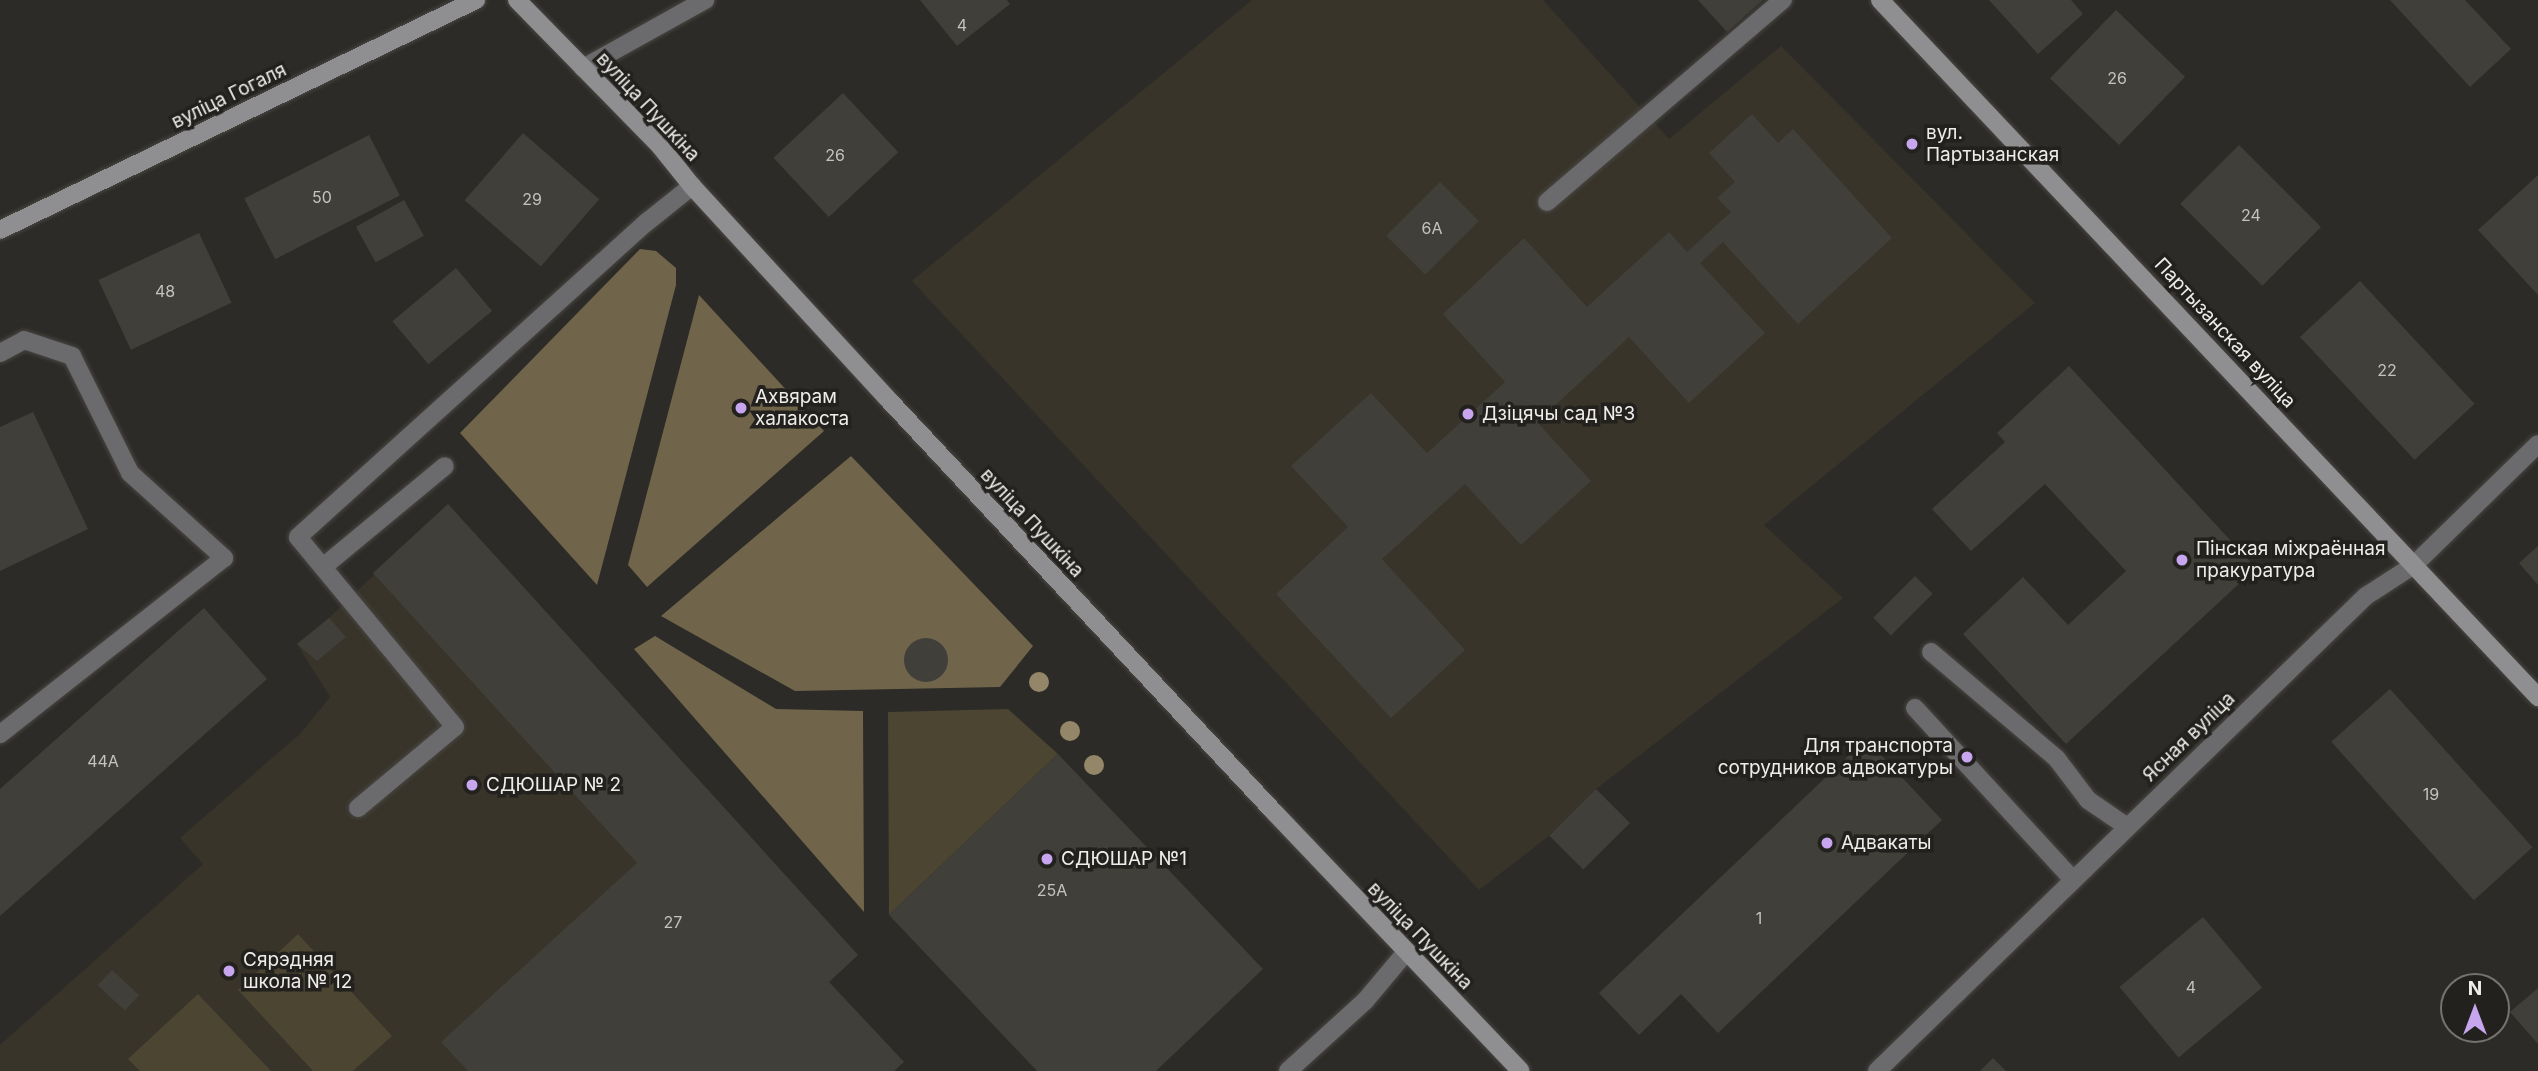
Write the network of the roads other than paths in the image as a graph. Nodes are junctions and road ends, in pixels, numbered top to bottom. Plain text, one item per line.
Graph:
1 (476, 0) edge
2 (517, 0) edge
3 (705, 0) edge
4 (1783, 0) edge
5 (1880, 0) edge
6 (583, 68) junction
7 (692, 186) junction
8 (1547, 202) dead end
9 (0, 230) edge
10 (0, 353) edge
11 (2538, 444) edge
12 (445, 466) dead end
13 (2414, 565) junction
14 (323, 567) junction
15 (1931, 652) dead end
16 (2538, 697) edge
17 (1915, 708) dead end
18 (0, 734) edge
19 (358, 808) dead end
20 (2126, 826) junction
21 (2072, 879) junction
22 (1406, 952) junction
23 (1288, 1071) edge
24 (1521, 1071) edge
25 (1877, 1071) edge

1 - 9 street, вуліца Гогаля
2 - 6 street, вуліца Пушкіна
3 - 6 street
4 - 8 street
5 - 13 street, Партызанская вуліца
6 - 7 street, вуліца Пушкіна
7 - 14 street
7 - 22 street, вуліца Пушкіна
10 - 18 street
11 - 13 street, Ясная вуліца
12 - 14 street
13 - 16 street, Партызанская вуліца
13 - 20 street, Ясная вуліца
14 - 19 street
15 - 20 street
17 - 21 street
20 - 21 street, Ясная вуліца
21 - 25 street, Ясная вуліца
22 - 23 street
22 - 24 street, вуліца Пушкіна

